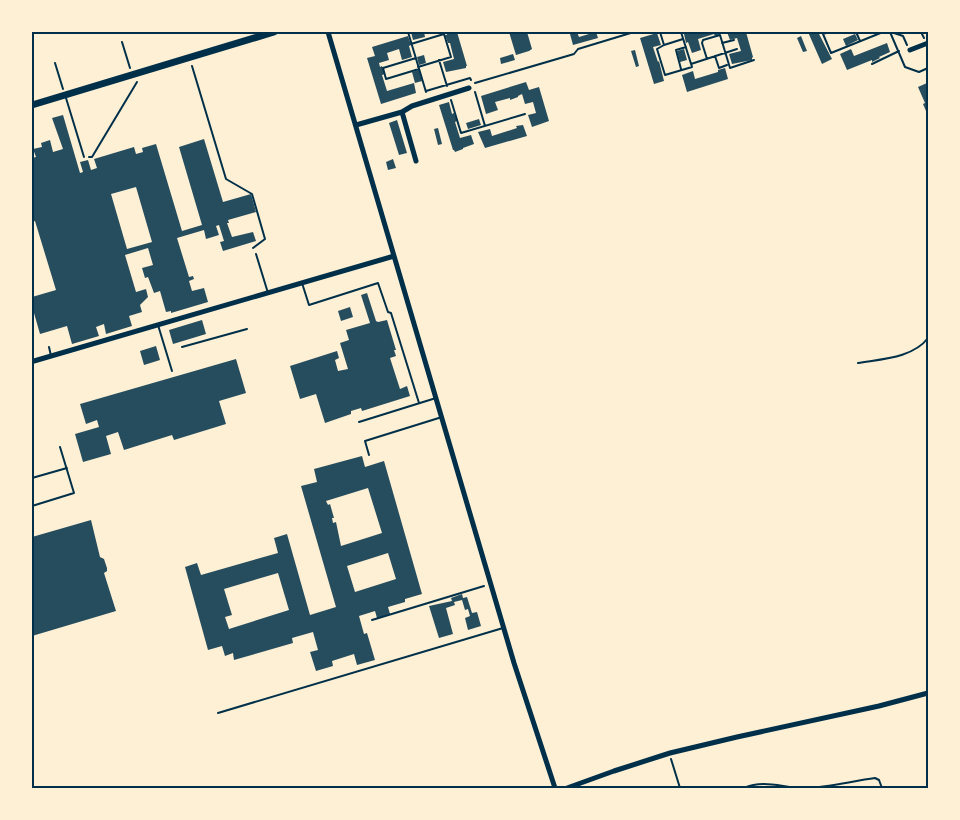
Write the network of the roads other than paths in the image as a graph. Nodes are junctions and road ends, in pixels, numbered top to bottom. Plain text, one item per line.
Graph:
1 (274, 32) edge
2 (328, 32) edge
3 (928, 43) edge
4 (910, 50) dead end
5 (469, 88) road end
6 (65, 95) junction
7 (32, 105) edge
8 (402, 111) junction
9 (356, 125) junction
10 (84, 157) road end
11 (416, 161) dead end
12 (256, 254) road end
13 (394, 256) junction
14 (302, 283) junction
15 (267, 293) junction
16 (158, 325) junction
17 (247, 329) dead end
18 (928, 338) edge
19 (49, 347) dead end
20 (182, 347) dead end
21 (51, 356) junction
22 (34, 361) dead end
23 (858, 363) dead end
24 (172, 371) dead end
25 (436, 398) junction
26 (419, 403) junction
27 (441, 417) junction
28 (359, 422) dead end
29 (60, 447) dead end
30 (369, 455) dead end
31 (67, 468) junction
32 (32, 478) edge
33 (32, 507) edge
34 (503, 628) junction
35 (928, 693) edge
36 (218, 713) dead end
37 (555, 789) edge
38 (567, 789) edge

1 - 6 street
2 - 9 street
3 - 4 street
5 - 8 street
6 - 7 street
6 - 10 lane
8 - 9 street
8 - 11 street
9 - 13 street
12 - 15 lane
13 - 14 street
13 - 25 street
14 - 15 street
14 - 26 lane
15 - 16 street
16 - 21 street
16 - 24 lane
17 - 20 lane
18 - 23 lane
19 - 21 lane
21 - 22 street
25 - 26 lane
25 - 27 street
26 - 28 lane
27 - 30 lane
27 - 34 street
29 - 31 lane
31 - 32 lane
31 - 33 lane
34 - 36 lane
34 - 37 street
35 - 38 street

